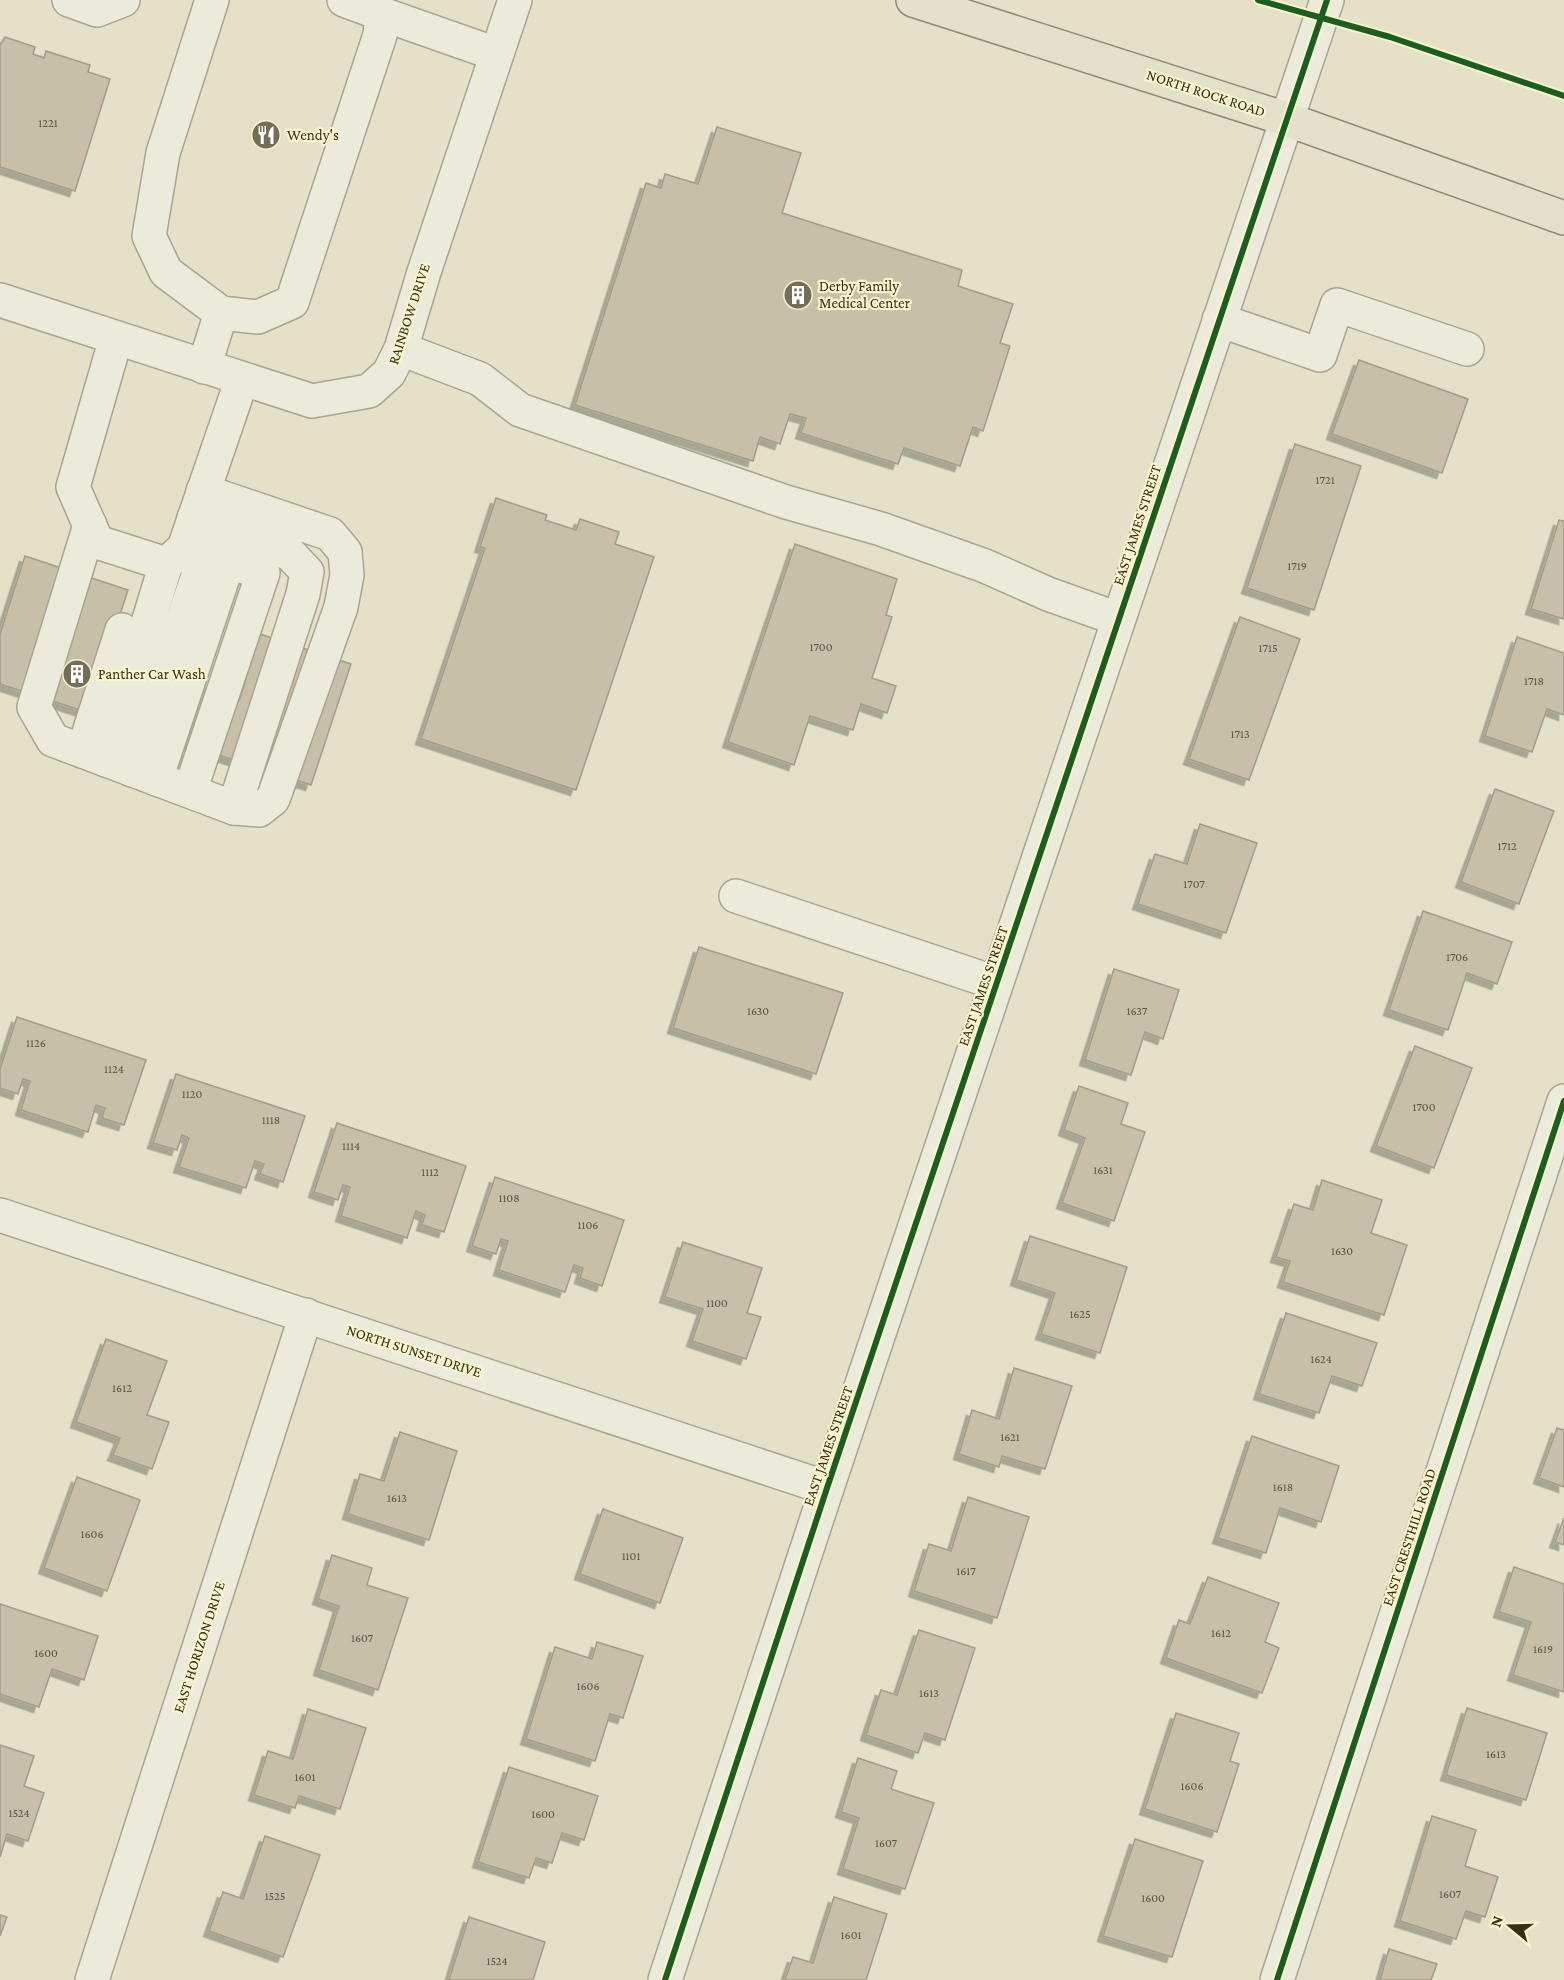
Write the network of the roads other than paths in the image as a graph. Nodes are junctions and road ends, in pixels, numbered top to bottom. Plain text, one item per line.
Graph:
1 (69, 0) edge
2 (123, 0) edge
3 (212, 0) edge
4 (344, 0) edge
5 (515, 0) edge
6 (913, 0) edge
7 (1327, 0) edge
8 (382, 14) junction
9 (496, 54) junction
10 (1286, 119) junction
11 (1564, 218) edge
12 (0, 300) edge
13 (221, 314) junction
14 (1219, 320) junction
15 (116, 338) junction
16 (401, 349) junction
17 (1467, 349) dead end
18 (204, 367) junction
19 (242, 379) junction
20 (199, 505) junction
21 (90, 525) junction
22 (186, 557) junction
23 (1118, 619) junction
24 (119, 765) junction
25 (190, 791) junction
26 (234, 808) junction
27 (736, 896) dead end
28 (996, 983) junction
29 (1564, 1101) edge
30 (0, 1215) edge
31 (306, 1315) junction
32 (827, 1488) junction
33 (92, 1980) edge
34 (665, 1980) edge
35 (1277, 1980) edge

1 - 2 street
3 - 13 street
4 - 8 street
5 - 9 street, RAINBOW DRIVE
6 - 10 main road, NORTH ROCK ROAD
7 - 10 street, EAST JAMES STREET
8 - 9 street
8 - 13 street
9 - 16 street, RAINBOW DRIVE
10 - 11 main road, NORTH ROCK ROAD
10 - 14 street, EAST JAMES STREET
12 - 15 street, RAINBOW DRIVE
13 - 18 street
14 - 17 street
14 - 23 street, EAST JAMES STREET
15 - 18 street, RAINBOW DRIVE
15 - 21 street
16 - 19 street, RAINBOW DRIVE
16 - 23 street
18 - 19 street, RAINBOW DRIVE
19 - 20 street
20 - 22 street
20 - 26 street
20 - 26 street
21 - 22 street
21 - 24 street
22 - 24 street
22 - 24 street
22 - 25 street
23 - 28 street, EAST JAMES STREET
24 - 25 street
25 - 26 street
27 - 28 street
28 - 32 street, EAST JAMES STREET
29 - 35 street, EAST CRESTHILL ROAD
30 - 31 street, NORTH SUNSET DRIVE
31 - 32 street, NORTH SUNSET DRIVE
31 - 33 street, EAST HORIZON DRIVE
32 - 34 street, EAST JAMES STREET

